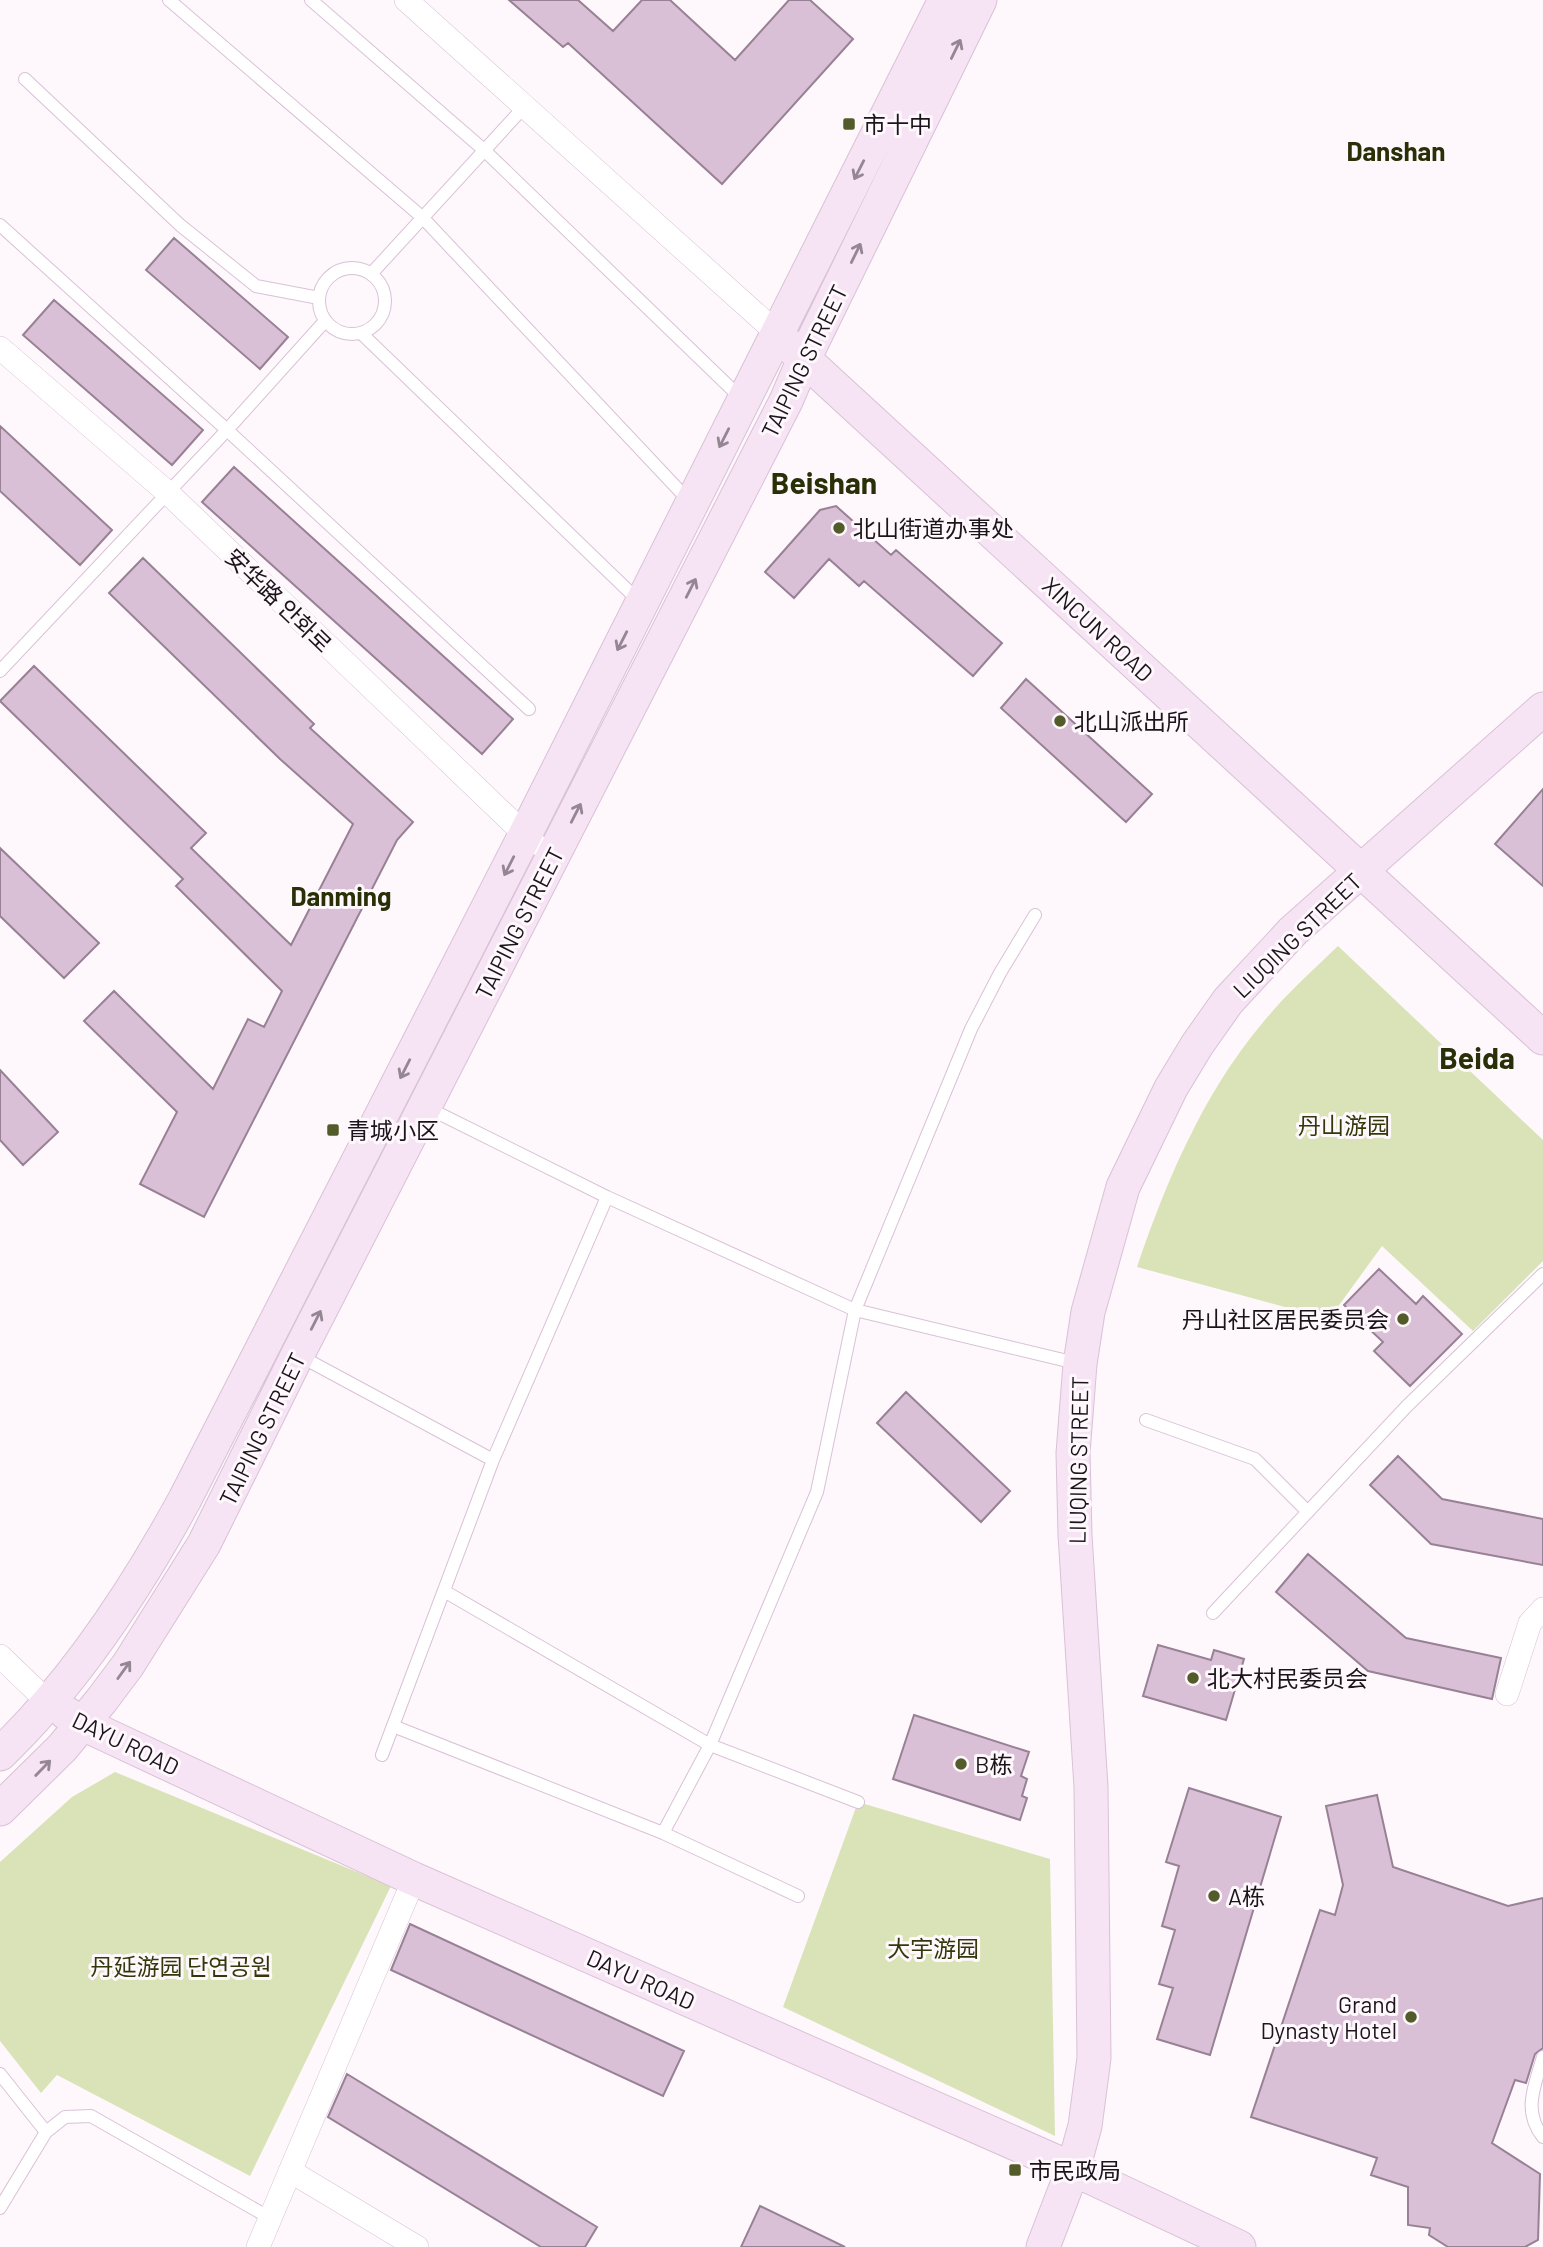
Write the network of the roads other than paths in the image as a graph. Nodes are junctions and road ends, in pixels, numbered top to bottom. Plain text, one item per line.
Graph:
1 (169, 0) edge
2 (311, 0) edge
3 (406, 0) edge
4 (945, 0) edge
5 (980, 0) edge
6 (25, 79) dead end
7 (524, 107) junction
8 (484, 150) junction
9 (422, 217) junction
10 (0, 225) edge
11 (371, 274) junction
12 (319, 298) junction
13 (326, 321) junction
14 (361, 333) junction
15 (777, 334) junction
16 (0, 348) edge
17 (804, 359) junction
18 (744, 400) junction
19 (227, 430) junction
20 (168, 493) junction
21 (692, 503) junction
22 (642, 603) junction
23 (0, 671) edge
24 (529, 709) dead end
25 (1543, 709) edge
26 (525, 835) junction
27 (552, 859) junction
28 (1362, 872) junction
29 (1035, 915) dead end
30 (1543, 1038) edge
31 (425, 1107) junction
32 (607, 1197) junction
33 (1541, 1280) edge
34 (855, 1310) junction
35 (298, 1354) junction
36 (1080, 1364) junction
37 (1146, 1420) dead end
38 (493, 1460) junction
39 (1308, 1512) junction
40 (444, 1591) junction
41 (1543, 1609) edge
42 (1213, 1613) dead end
43 (0, 1656) edge
44 (1507, 1694) dead end
45 (48, 1703) junction
46 (83, 1724) junction
47 (393, 1726) junction
48 (710, 1745) junction
49 (0, 1754) edge
50 (382, 1755) dead end
51 (858, 1802) dead end
52 (0, 1809) edge
53 (663, 1833) junction
54 (415, 1879) junction
55 (798, 1896) dead end
56 (1543, 2057) edge
57 (0, 2074) edge
58 (46, 2132) junction
59 (1543, 2137) edge
60 (1073, 2168) junction
61 (290, 2171) junction
62 (0, 2208) edge
63 (270, 2218) junction
64 (258, 2247) edge
65 (417, 2247) edge
66 (1042, 2247) edge
67 (1239, 2247) edge

1 - 9 lane
2 - 8 lane
3 - 7 street
4 -> 15 main road, TAIPING STREET
17 -> 5 main road, TAIPING STREET
6 - 12 lane
7 - 8 lane
7 - 15 street
8 - 9 lane
8 - 18 lane
9 - 11 lane
9 - 21 lane
10 - 19 lane
11 - 12 lane
11 - 14 lane
12 - 13 lane
13 - 14 lane
13 - 19 lane
14 - 22 lane
15 - 17 main road, XINCUN ROAD
15 - 18 main road, TAIPING STREET
16 - 20 street, 安华路 안화로
27 -> 17 main road, TAIPING STREET
17 - 28 main road, XINCUN ROAD
18 -> 21 main road, TAIPING STREET
19 - 20 lane
19 - 24 lane
20 - 23 lane
20 - 26 street, 安华路 안화로
21 - 22 main road, TAIPING STREET
22 -> 26 main road, TAIPING STREET
25 - 28 main road, LIUQING STREET
26 - 27 street, 安华路 안화로
26 -> 45 main road, TAIPING STREET
27 - 31 main road, TAIPING STREET
28 - 30 main road, XINCUN ROAD
28 - 36 main road, LIUQING STREET
29 - 34 lane
31 - 32 lane
35 -> 31 main road, TAIPING STREET
32 - 34 lane
32 - 38 lane
33 - 39 lane
34 - 36 lane
34 - 48 lane
35 - 38 lane
46 -> 35 main road, TAIPING STREET
36 - 60 main road, LIUQING STREET
37 - 39 lane
38 - 40 lane
39 - 42 lane
40 - 47 lane
40 - 48 lane
41 - 44 street
43 - 45 street
45 - 46 main road, DAYU ROAD
45 - 49 main road, TAIPING STREET
52 -> 46 main road, TAIPING STREET
46 - 54 main road, DAYU ROAD
47 - 50 lane
47 - 53 lane
48 - 51 lane
48 - 53 lane
53 - 55 lane
54 - 60 main road, DAYU ROAD
54 - 61 street
56 - 59 lane
57 - 58 lane
58 - 62 lane
58 - 63 lane
60 - 66 main road, LIUQING STREET
60 - 67 main road, DAYU ROAD
61 - 63 street
61 - 65 street
63 - 64 street

